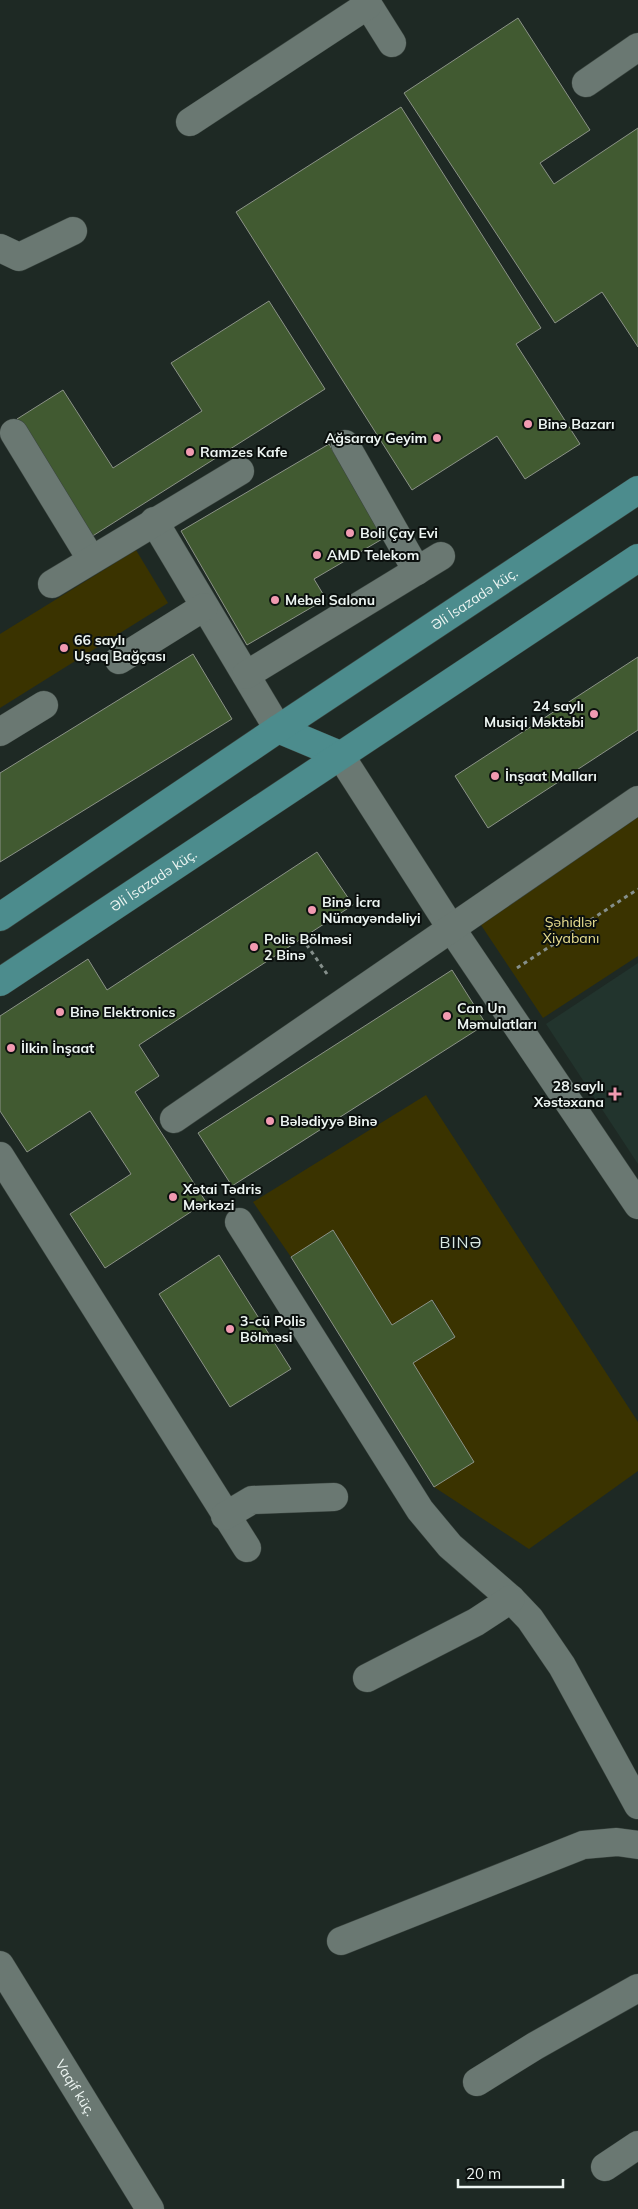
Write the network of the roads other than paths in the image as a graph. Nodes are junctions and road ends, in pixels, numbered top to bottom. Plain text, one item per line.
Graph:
1 (367, 2) edge
2 (392, 44) dead end
3 (638, 47) edge
4 (586, 83) dead end
5 (190, 122) dead end
6 (73, 231) dead end
7 (0, 248) edge
8 (14, 433) dead end
9 (345, 444) dead end
10 (240, 471) dead end
11 (638, 490) edge
12 (154, 521) junction
13 (441, 556) dead end
14 (638, 558) edge
15 (91, 559) junction
16 (417, 571) junction
17 (52, 584) dead end
18 (204, 608) junction
19 (119, 660) dead end
20 (246, 675) junction
21 (44, 705) dead end
22 (310, 708) junction
23 (278, 729) junction
24 (0, 732) edge
25 (340, 755) junction
26 (638, 800) edge
27 (0, 917) edge
28 (451, 928) junction
29 (0, 982) edge
30 (174, 1119) dead end
31 (0, 1156) edge
32 (638, 1205) edge
33 (239, 1222) dead end
34 (334, 1497) dead end
35 (225, 1516) junction
36 (247, 1548) dead end
37 (511, 1599) junction
38 (367, 1678) dead end
39 (638, 1805) edge
40 (638, 1845) edge
41 (341, 1941) dead end
42 (0, 1966) edge
43 (638, 1988) edge
44 (478, 2082) dead end
45 (638, 2144) edge
46 (606, 2167) dead end
47 (150, 2209) edge

1 - 2 street
1 - 5 street
3 - 4 street
6 - 7 street
8 - 15 street
9 - 16 street
10 - 12 street
11 - 22 main road, Əli İsazadə küç.
12 - 15 street
12 - 18 street
13 - 16 street
14 - 25 main road
15 - 17 street
16 - 20 street
18 - 19 street
18 - 20 street
20 - 23 street
21 - 24 street
22 - 23 main road, Əli İsazadə küç.
22 - 25 main road
23 - 25 main road
23 - 27 main road
25 - 28 street
25 - 29 main road, Əli İsazadə küç.
26 - 28 street
28 - 30 street
28 - 32 street
31 - 35 street
33 - 37 street
34 - 35 street
35 - 36 street
37 - 38 street
37 - 39 street
40 - 41 street
42 - 47 street, Vaqif küç.
43 - 44 street
45 - 46 street

